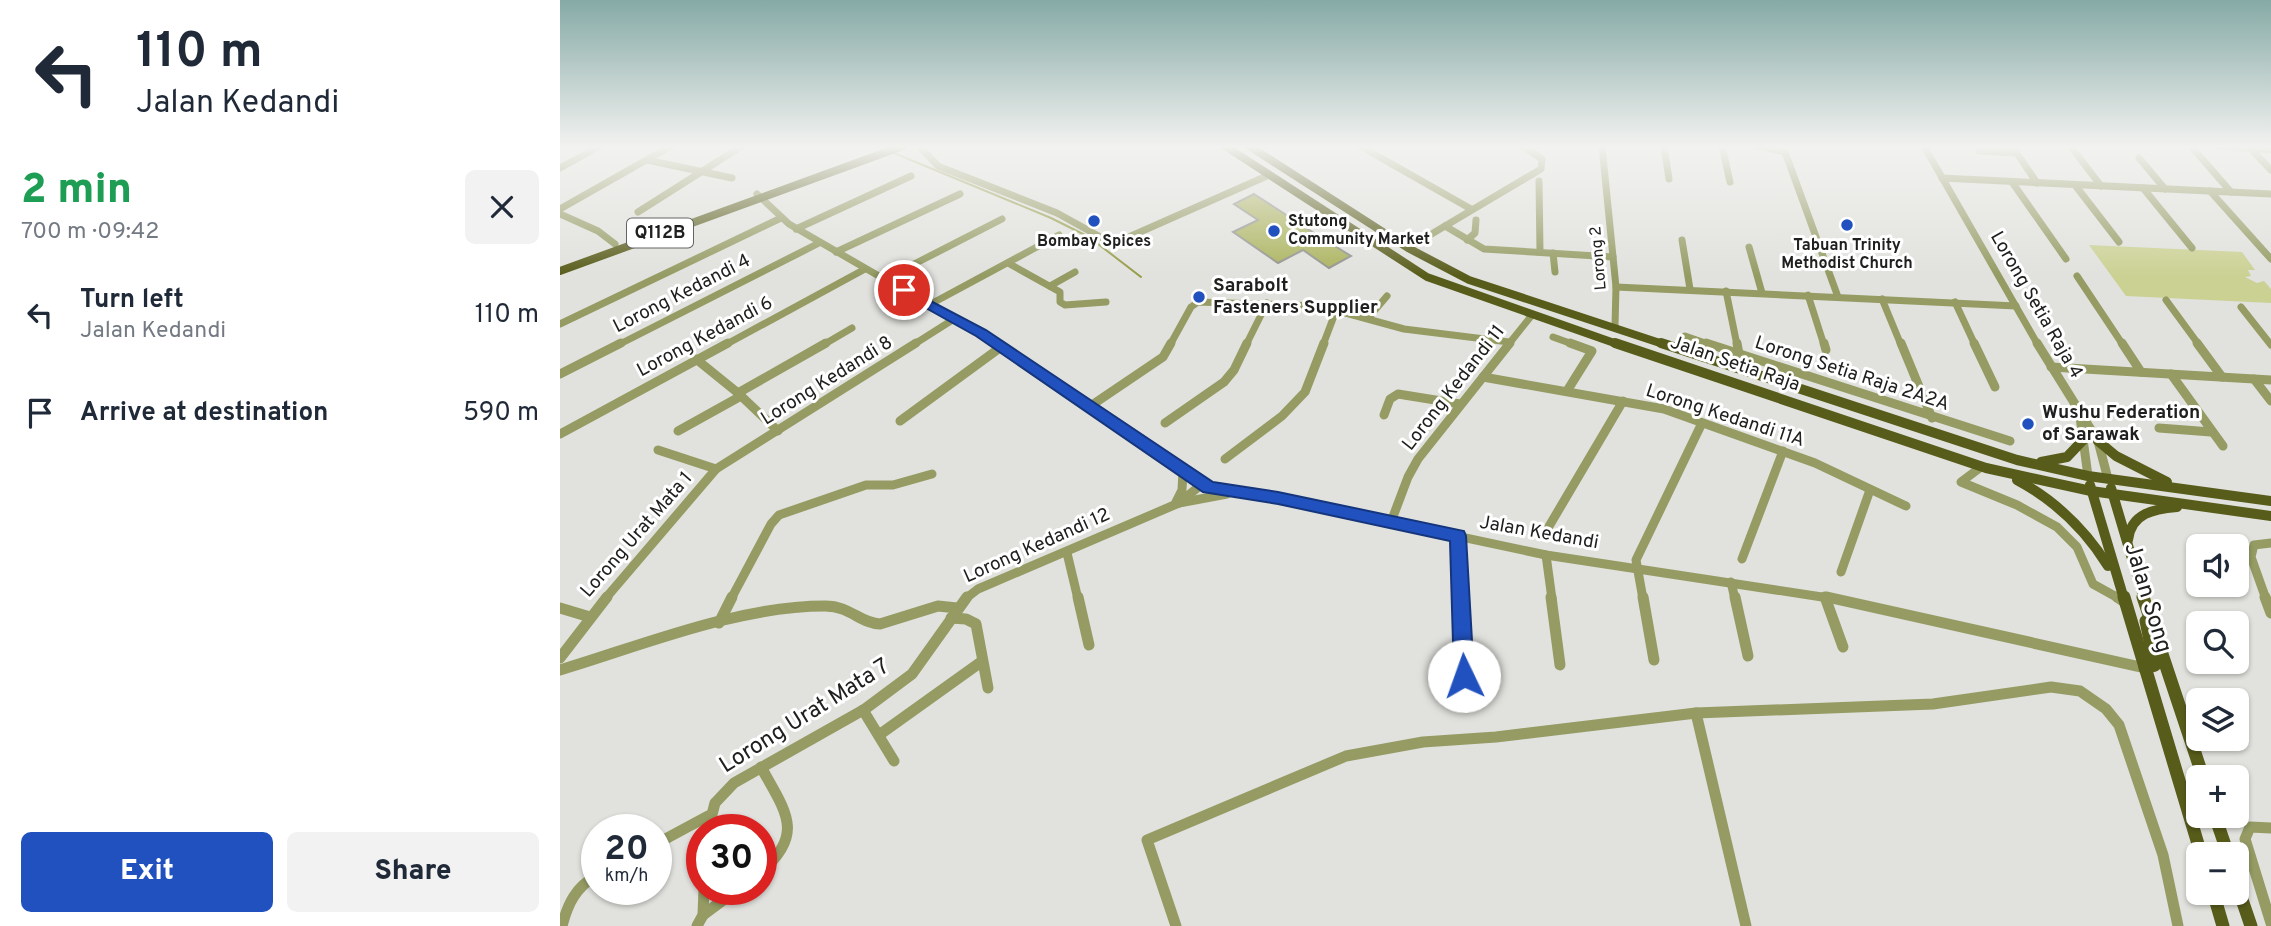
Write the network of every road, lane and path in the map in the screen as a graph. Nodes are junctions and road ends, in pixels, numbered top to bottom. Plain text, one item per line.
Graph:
1 (598, 189) edge
2 (674, 189) edge
3 (778, 189) edge
4 (882, 189) edge
5 (997, 189) edge
6 (1237, 189) edge
7 (1291, 189) edge
8 (1315, 189) edge
9 (1436, 189) edge
10 (1506, 189) edge
11 (1539, 189) edge
12 (1607, 189) edge
13 (1799, 189) edge
14 (1948, 189) edge
15 (2017, 189) edge
16 (2078, 189) edge
17 (2144, 189) edge
18 (2170, 189) edge
19 (2229, 189) edge
20 (2210, 191) junction
21 (2231, 192) junction
22 (960, 194) dead end
23 (2271, 194) edge
24 (759, 196) junction
25 (1471, 209) junction
26 (560, 211) edge
27 (638, 212) dead end
28 (781, 218) junction
29 (1002, 219) dead end
30 (1476, 220) dead end
31 (1445, 226) junction
32 (796, 229) junction
33 (1059, 235) dead end
34 (1467, 240) junction
35 (1682, 240) dead end
36 (2119, 242) dead end
37 (819, 243) junction
38 (615, 244) junction
39 (1749, 247) dead end
40 (1408, 248) junction
41 (2192, 248) dead end
42 (836, 252) junction
43 (1540, 252) junction
44 (1553, 253) junction
45 (1614, 257) junction
46 (2271, 258) edge
47 (2066, 259) dead end
48 (1008, 263) junction
49 (1437, 265) junction
50 (560, 268) edge
51 (865, 269) junction
52 (1075, 272) dead end
53 (1555, 272) dead end
54 (2077, 276) dead end
55 (885, 279) junction
56 (1050, 286) junction
57 (1616, 287) junction
58 (1690, 289) junction
59 (1726, 291) junction
60 (1762, 293) junction
61 (1808, 295) junction
62 (1387, 296) dead end
63 (1838, 297) junction
64 (1882, 299) junction
65 (2166, 300) dead end
66 (1106, 302) dead end
67 (1955, 302) junction
68 (1267, 303) junction
69 (929, 305) junction
70 (1502, 305) junction
71 (2016, 306) junction
72 (2241, 307) dead end
73 (1337, 308) junction
74 (1532, 315) junction
75 (1369, 317) junction
76 (954, 319) junction
77 (560, 324) edge
78 (1615, 326) junction
79 (852, 328) dead end
80 (1685, 336) dead end
81 (1553, 337) dead end
82 (1509, 342) junction
83 (2271, 345) edge
84 (1001, 347) junction
85 (1826, 350) dead end
86 (1740, 354) junction
87 (696, 359) junction
88 (1674, 362) junction
89 (2051, 367) junction
90 (2141, 372) junction
91 (560, 374) edge
92 (2171, 374) junction
93 (1483, 377) junction
94 (2222, 377) junction
95 (2254, 379) junction
96 (2271, 380) edge
97 (1995, 387) dead end
98 (1567, 391) junction
99 (739, 394) junction
100 (1623, 401) junction
101 (2271, 401) edge
102 (1460, 404) junction
103 (1089, 407) junction
104 (2077, 408) junction
105 (1384, 415) dead end
106 (1932, 418) junction
107 (900, 421) dead end
108 (1165, 423) dead end
109 (1702, 424) junction
110 (2159, 428) dead end
111 (678, 431) dead end
112 (778, 431) junction
113 (2211, 432) junction
114 (560, 434) edge
115 (2085, 438) junction
116 (2010, 441) dead end
117 (2098, 441) junction
118 (2223, 446) dead end
119 (658, 450) dead end
120 (1783, 451) junction
121 (1225, 459) dead end
122 (2017, 460) junction
123 (1983, 467) junction
124 (716, 469) junction
125 (1183, 471) junction
126 (932, 474) dead end
127 (2088, 476) junction
128 (2108, 479) junction
129 (1202, 484) junction
130 (1870, 490) junction
131 (2091, 491) junction
132 (2197, 491) junction
133 (1232, 493) junction
134 (2113, 494) junction
135 (2271, 501) edge
136 (1179, 503) junction
137 (1906, 506) dead end
138 (2204, 507) junction
139 (1169, 508) junction
140 (2271, 516) edge
141 (1391, 522) junction
142 (1548, 528) dead end
143 (1458, 536) junction
144 (2271, 543) edge
145 (2128, 551) junction
146 (1068, 553) junction
147 (1546, 555) junction
148 (1741, 559) dead end
149 (1636, 567) junction
150 (1842, 572) dead end
151 (2117, 580) junction
152 (1731, 582) junction
153 (1825, 597) junction
154 (2123, 601) junction
155 (2145, 601) junction
156 (560, 608) edge
157 (954, 613) junction
158 (2271, 614) edge
159 (590, 617) junction
160 (719, 623) junction
161 (1089, 645) dead end
162 (1843, 647) dead end
163 (1748, 656) dead end
164 (560, 658) edge
165 (1654, 660) dead end
166 (981, 662) junction
167 (1560, 665) dead end
168 (2145, 668) junction
169 (560, 670) edge
170 (1464, 676) dead end
171 (988, 688) dead end
172 (863, 710) junction
173 (1696, 713) junction
174 (879, 735) junction
175 (894, 761) dead end
176 (2199, 765) edge
177 (761, 767) junction
178 (709, 814) edge
179 (2267, 827) edge
180 (2197, 842) edge
181 (777, 859) edge
182 (581, 885) edge
183 (719, 905) edge
184 (2217, 905) edge
185 (2243, 905) edge
186 (700, 921) edge
187 (2271, 923) edge
188 (562, 926) edge
189 (1176, 926) edge
190 (1746, 926) edge
191 (2178, 926) edge
192 (2223, 926) edge
193 (2250, 926) edge

1 - 26 street
2 - 27 street
3 - 24 main road, Q112B
4 - 32 street
5 - 6 street
7 - 70 main road, Jalan Setia Raja
8 - 40 main road, Jalan Setia Raja
9 - 25 street
10 - 25 street
11 - 43 street
12 - 45 street, Lorong 2
13 - 63 street
14 - 71 street, Lorong Setia Raja 4
15 - 47 street
16 - 36 street
17 - 41 street
18 - 20 street
19 - 21 street
20 - 21 street
20 - 46 street
21 - 23 street
22 - 42 street
24 - 28 street, Jalan Kedandi
24 - 38 main road
24 - 50 main road, Q112B
25 - 31 street
26 - 38 street
28 - 32 street, Jalan Kedandi
28 - 77 street
29 - 55 street
30 - 34 street
31 - 34 street
31 - 40 street
32 - 37 street, Jalan Kedandi
33 - 48 street
34 - 43 street
35 - 58 street
37 - 42 street, Jalan Kedandi
37 - 91 street, Lorong Kedandi 4
38 - 50 main road
39 - 60 street
40 - 49 main road, Jalan Setia Raja
40 - 70 main road
42 - 51 street, Jalan Kedandi
43 - 44 street
44 - 45 street
44 - 53 street
45 - 57 street, Lorong 2
48 - 56 street
48 - 69 street
49 - 74 main road
49 - 78 main road, Jalan Setia Raja
51 - 55 street, Jalan Kedandi
51 - 87 street, Lorong Kedandi 6
52 - 56 street
54 - 90 street
55 - 69 street, Jalan Kedandi
56 - 66 street
57 - 58 street
57 - 78 street, Lorong 2
58 - 59 street
59 - 60 street
59 - 86 street
60 - 61 street
61 - 63 street
61 - 85 street
62 - 75 street
63 - 64 street
64 - 67 street
64 - 106 street
65 - 94 street
67 - 71 street
67 - 97 street
68 - 73 street
68 - 103 street
68 - 108 street
69 - 76 street, Jalan Kedandi
70 - 74 main road, Jalan Setia Raja
71 - 89 street, Lorong Setia Raja 4
72 - 83 street
73 - 75 street
73 - 121 street
74 - 82 street, Lorong Kedandi 11
74 - 88 main road, Jalan Setia Raja
75 - 82 street
76 - 84 street, Jalan Kedandi
76 - 112 street, Lorong Kedandi 8
78 - 88 main road
78 - 122 main road, Jalan Setia Raja
79 - 99 street
80 - 86 street, Lorong Setia Raja 2A2A
81 - 98 street
82 - 93 street, Lorong Kedandi 11
84 - 103 street, Jalan Kedandi
84 - 107 street
86 - 106 street, Lorong Setia Raja 2A2A
87 - 99 street
87 - 114 street, Lorong Kedandi 6
88 - 123 main road, Jalan Setia Raja
89 - 90 street
89 - 104 street, Lorong Setia Raja 4
90 - 92 street
92 - 94 street
92 - 113 street
93 - 98 street, Lorong Kedandi 11A
93 - 102 street, Lorong Kedandi 11
94 - 95 street
95 - 96 street
95 - 101 street
98 - 100 street, Lorong Kedandi 11A
99 - 111 street
99 - 112 street
100 - 109 street, Lorong Kedandi 11A
100 - 142 street
102 - 105 street
102 - 141 street, Lorong Kedandi 11
103 - 125 street, Jalan Kedandi
104 - 115 street, Lorong Setia Raja 4
104 - 117 street, Lorong Setia Raja 4
106 - 116 street, Lorong Setia Raja 2A2A
109 - 120 street, Lorong Kedandi 11A
109 - 149 street
110 - 113 street
112 - 124 street, Lorong Kedandi 8
113 - 118 street
115 - 122 main road
115 - 127 street, Lorong Setia Raja 4
117 - 128 street, Lorong Setia Raja 4
117 - 132 main road
119 - 124 street
120 - 130 street, Lorong Kedandi 11A
120 - 148 street
122 - 127 main road, Jalan Setia Raja
123 - 131 main road, Jalan Setia Raja
123 - 151 main road
123 - 154 street
124 - 159 street, Lorong Urat Mata 1
125 - 129 street, Jalan Kedandi
125 - 139 street
126 - 160 street
127 - 128 main road, Jalan Setia Raja
127 - 131 main road, Jalan Song
128 - 132 main road, Jalan Setia Raja
128 - 134 main road, Jalan Song
129 - 133 street, Jalan Kedandi
129 - 136 street, Lorong Kedandi 12
130 - 137 street, Lorong Kedandi 11A
130 - 150 street
131 - 134 main road, Jalan Setia Raja
131 - 151 main road, Jalan Song
132 - 135 main road, Jalan Setia Raja
133 - 136 street
133 - 141 street, Jalan Kedandi
134 - 138 main road, Jalan Setia Raja
134 - 145 main road, Jalan Song
136 - 139 street, Lorong Kedandi 12
138 - 140 main road, Jalan Setia Raja
138 - 145 main road
139 - 146 street, Lorong Kedandi 12
141 - 143 street, Jalan Kedandi
143 - 147 street, Jalan Kedandi
143 - 170 street
144 - 158 street
145 - 155 main road, Jalan Song
146 - 157 street, Lorong Kedandi 12
146 - 161 street
147 - 149 street, Jalan Kedandi
147 - 167 street
149 - 152 street, Jalan Kedandi
149 - 165 street
151 - 154 main road, Jalan Song
152 - 153 street, Jalan Kedandi
152 - 163 street
153 - 162 street
153 - 168 street, Jalan Kedandi
154 - 168 main road, Jalan Song
155 - 168 main road
155 - 176 main road, Jalan Song
156 - 159 street
157 - 160 street, Lorong Kedandi 12
157 - 166 street
157 - 172 street, Lorong Urat Mata 7
159 - 164 street, Lorong Urat Mata 1
160 - 169 street, Lorong Kedandi 12
166 - 171 street
166 - 174 street
168 - 180 main road, Jalan Song
172 - 174 street
172 - 177 street, Lorong Urat Mata 7
173 - 189 street
173 - 190 street
173 - 191 street
174 - 175 street
177 - 178 street, Lorong Urat Mata 7
177 - 181 street
179 - 187 street
182 - 188 street
183 - 186 street
184 - 192 main road
185 - 193 main road

